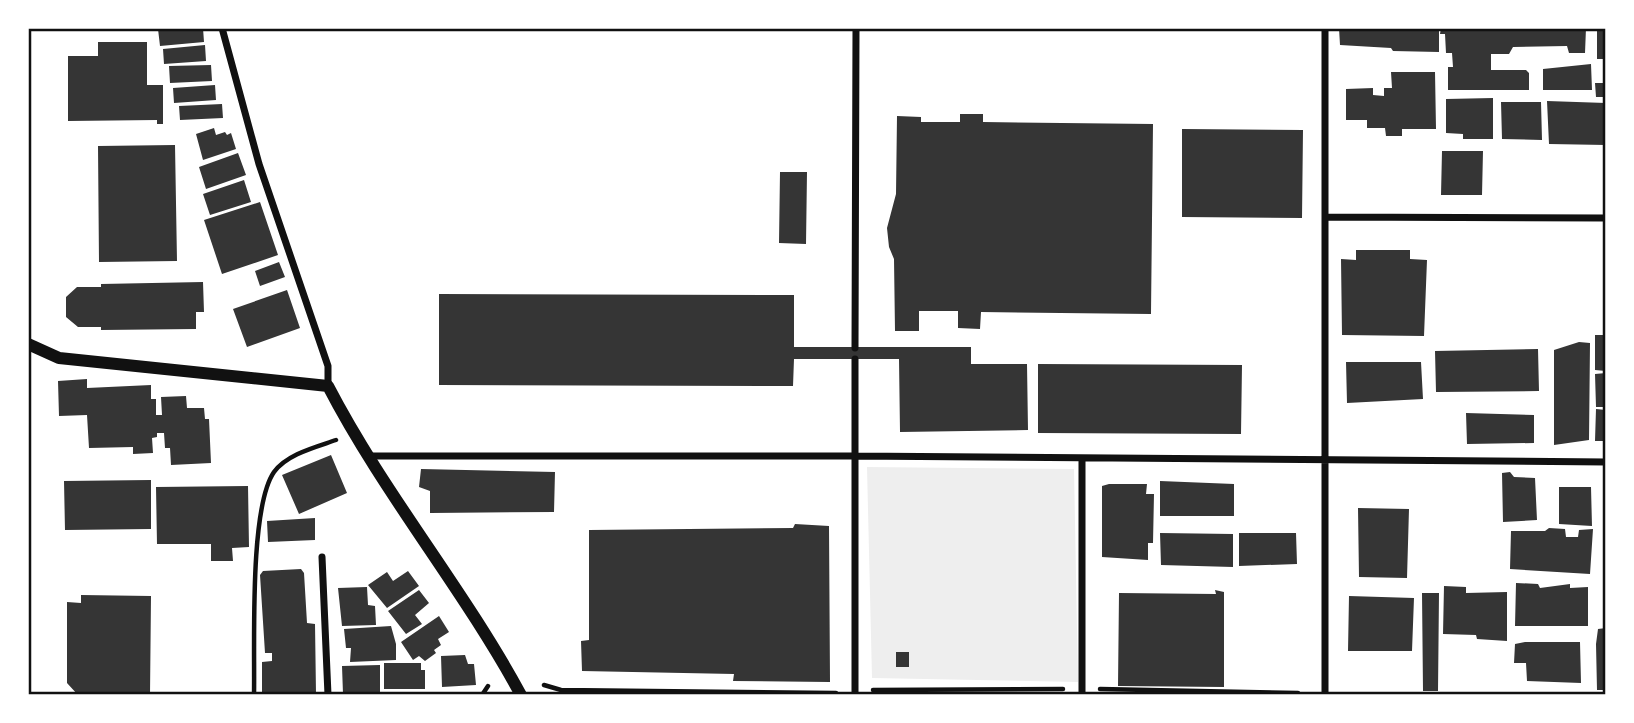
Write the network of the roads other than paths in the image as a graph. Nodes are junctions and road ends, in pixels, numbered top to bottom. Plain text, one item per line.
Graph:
1 (222, 28) edge
2 (856, 28) edge
3 (1325, 28) edge
4 (1325, 216) junction
5 (1606, 218) edge
6 (28, 344) edge
7 (855, 348) dead end
8 (855, 359) dead end
9 (328, 386) junction
10 (367, 456) junction
11 (854, 456) junction
12 (1082, 458) junction
13 (1325, 461) junction
14 (1606, 462) edge
15 (322, 557) dead end
16 (855, 694) edge
17 (328, 695) edge
18 (521, 695) edge
19 (1082, 695) edge
20 (1325, 695) edge

1 - 9 street
2 - 7 street
3 - 4 street
4 - 5 street
4 - 13 street
6 - 9 street
8 - 11 street
9 - 10 street
10 - 11 street
10 - 18 street
11 - 12 street
11 - 16 street
12 - 13 street
12 - 19 street
13 - 14 street
13 - 20 street
15 - 17 street

